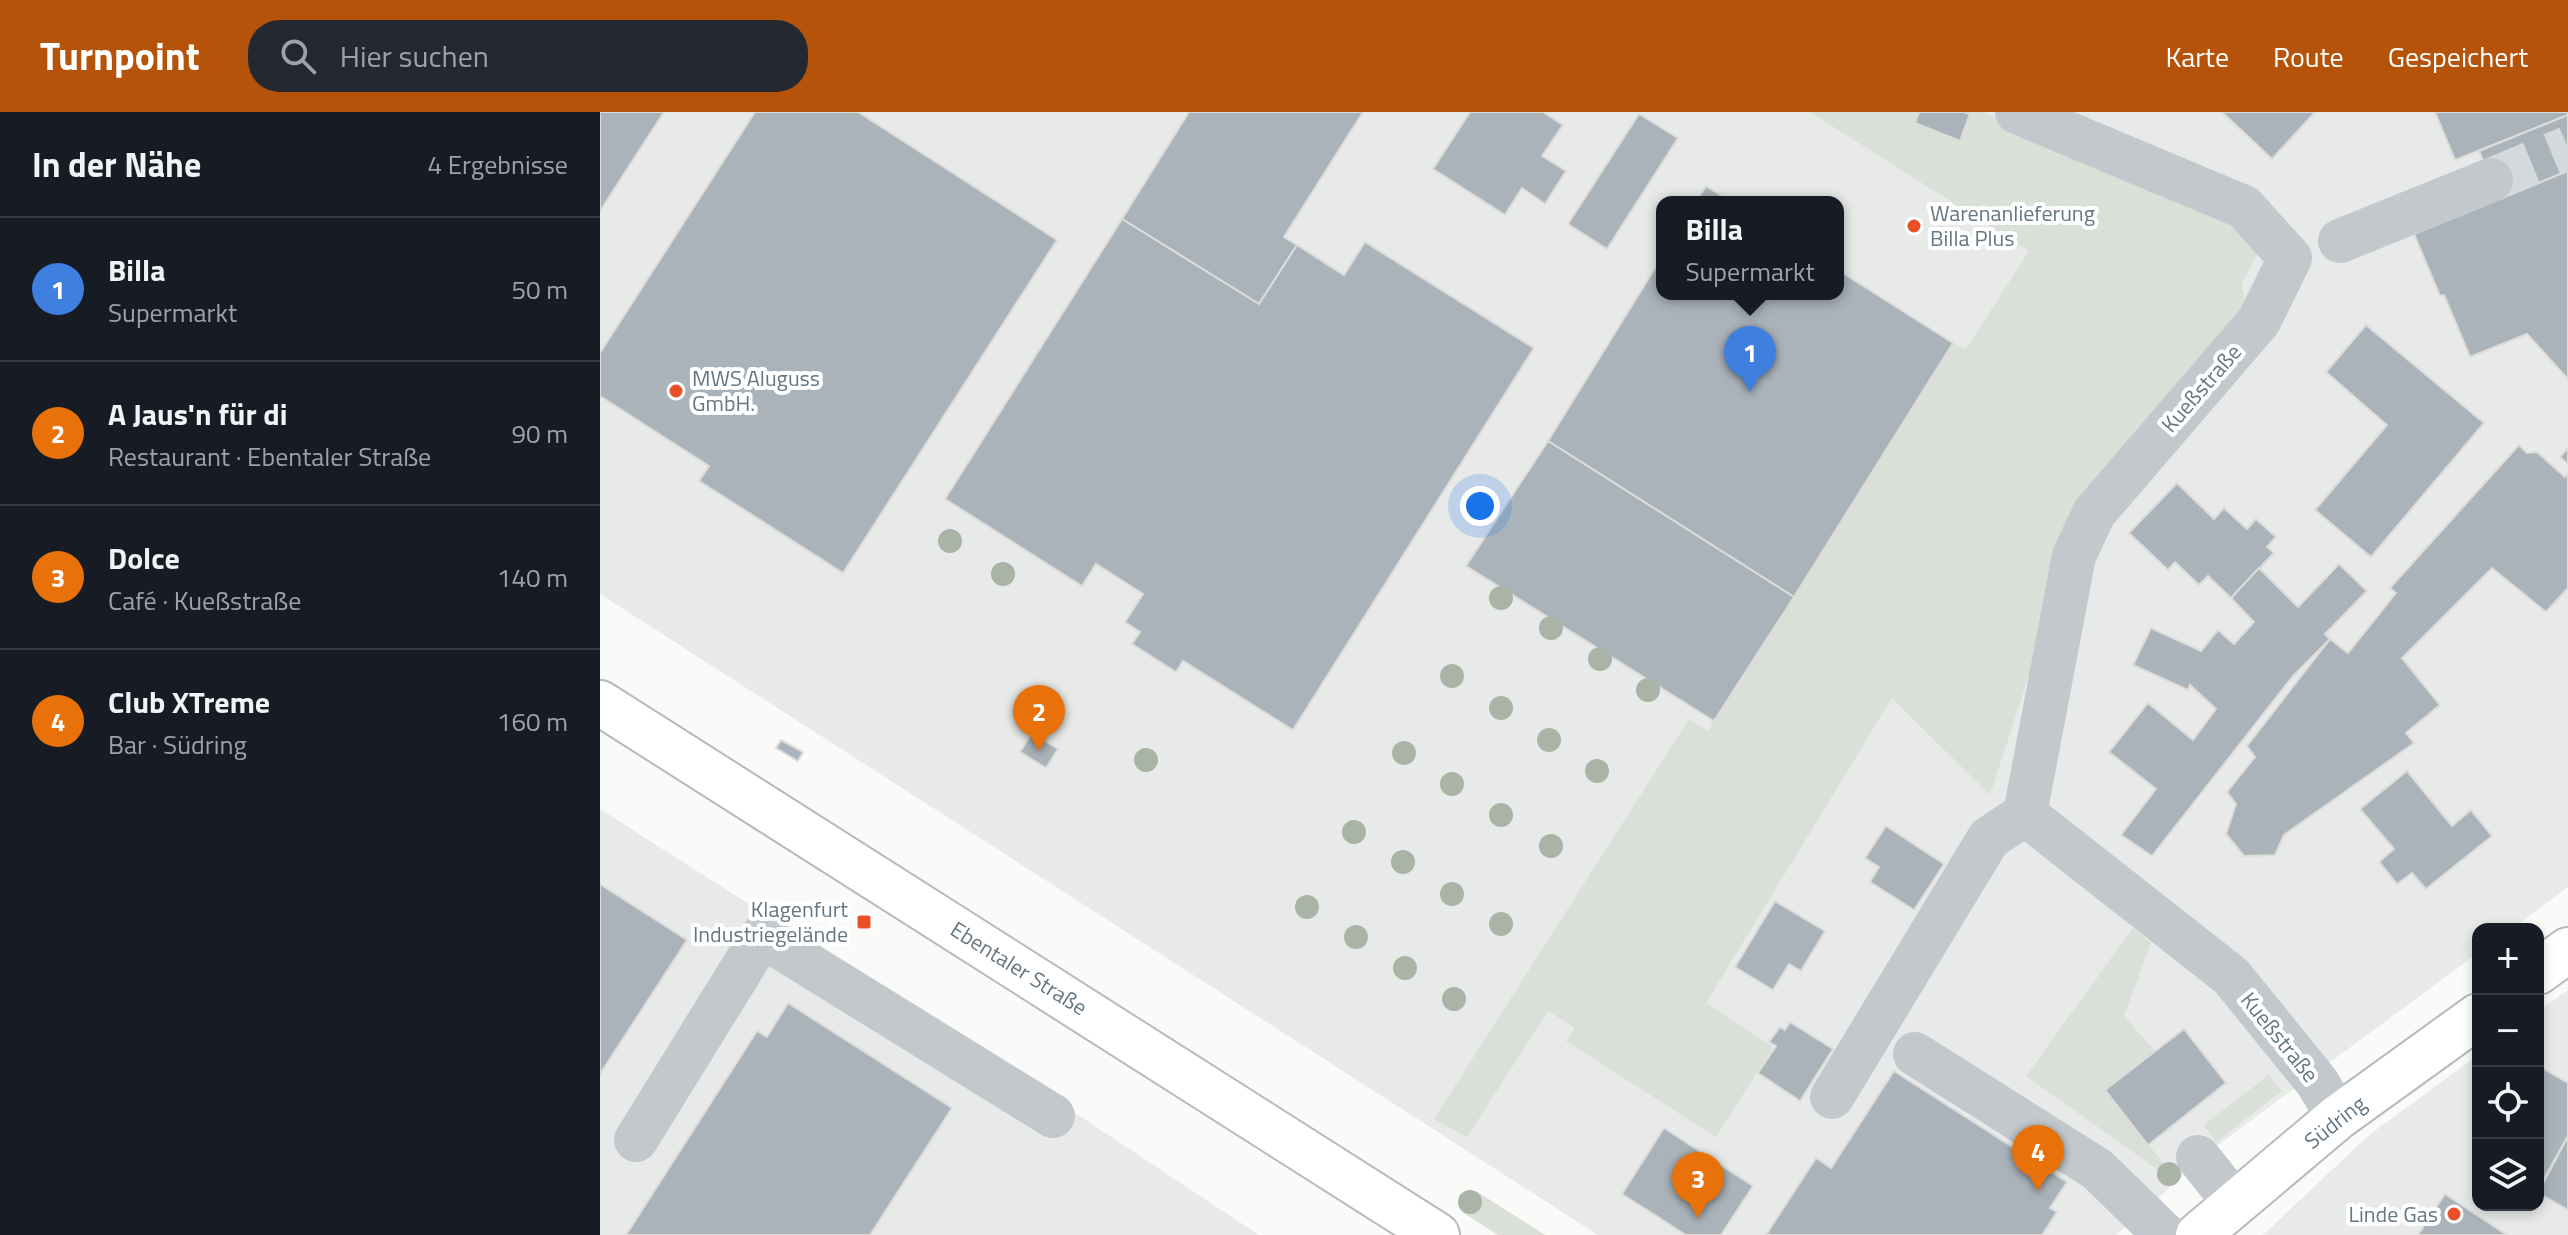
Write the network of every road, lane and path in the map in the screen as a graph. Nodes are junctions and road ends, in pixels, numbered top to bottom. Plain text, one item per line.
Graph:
1 (2017, 112) edge
2 (2491, 180) tunnel mouth
3 (2340, 241) dead end
4 (600, 703) edge
5 (2025, 814) junction
6 (2568, 950) edge
7 (2544, 968) edge
8 (2568, 981) edge
9 (2544, 983) edge
10 (2472, 1020) edge
11 (1915, 1054) dead end
12 (1832, 1097) dead end
13 (1053, 1116) dead end
14 (2338, 1117) junction
15 (636, 1140) dead end
16 (2198, 1157) dead end
17 (2234, 1202) junction
18 (1437, 1235) edge
19 (2165, 1235) edge
20 (2198, 1235) edge

1 - 5 street, Kueßstraße
2 - 3 street
4 - 18 main road, Ebentaler Straße
5 - 12 street
5 - 14 street, Kueßstraße
6 - 7 main road
8 - 9 street
10 - 14 main road, Südring
11 - 19 street
13 - 15 street
14 - 17 main road, Südring
16 - 17 street
17 - 20 main road, Südring

